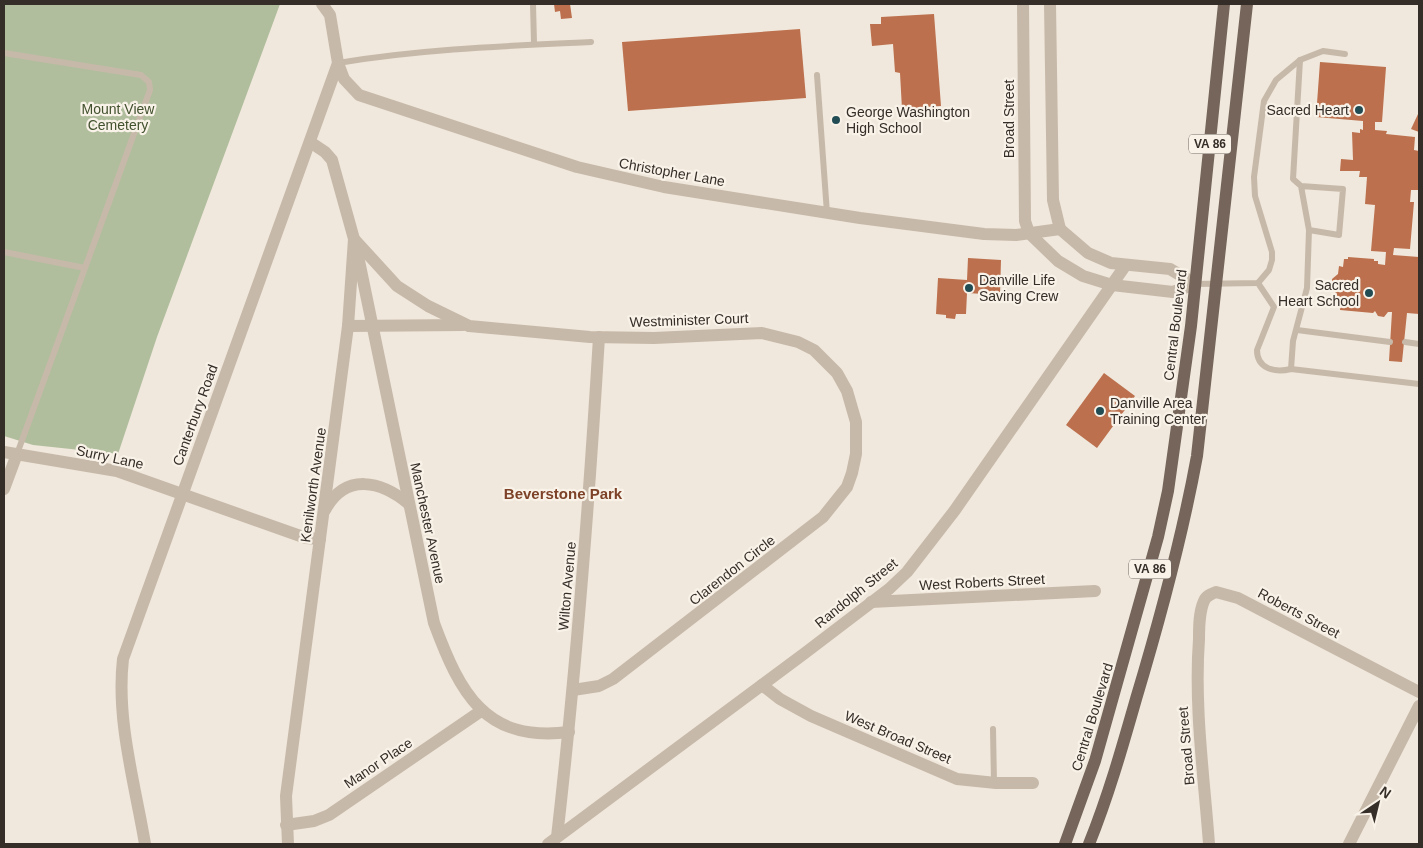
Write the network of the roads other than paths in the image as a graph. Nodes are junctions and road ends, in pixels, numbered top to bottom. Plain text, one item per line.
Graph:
1 (322, 4) edge
2 (533, 4) edge
3 (1023, 4) edge
4 (1050, 4) edge
5 (1224, 4) edge
6 (1247, 4) edge
7 (592, 42) dead end
8 (534, 43) junction
9 (4, 53) edge
10 (1345, 54) dead end
11 (1300, 60) junction
12 (338, 63) junction
13 (817, 75) dead end
14 (310, 142) junction
15 (1301, 186) junction
16 (827, 213) junction
17 (1060, 228) junction
18 (1309, 230) junction
19 (1029, 233) junction
20 (354, 239) junction
21 (4, 252) edge
22 (1125, 266) junction
23 (85, 268) junction
24 (1258, 283) junction
25 (1195, 284) junction
26 (1217, 284) junction
27 (1112, 285) junction
28 (371, 325) junction
29 (348, 326) junction
30 (469, 326) junction
31 (1297, 330) junction
32 (599, 337) junction
33 (1390, 342) dead end
34 (1405, 342) dead end
35 (1419, 344) edge
36 (1291, 369) junction
37 (1419, 384) edge
38 (856, 429) joint
39 (4, 452) edge
40 (17, 454) junction
41 (4, 490) edge
42 (182, 493) junction
43 (409, 504) junction
44 (324, 511) junction
45 (320, 539) junction
46 (1095, 591) dead end
47 (871, 602) junction
48 (1198, 645) joint
49 (762, 685) junction
50 (573, 690) junction
51 (1419, 692) edge
52 (1419, 706) edge
53 (481, 711) junction
54 (993, 729) dead end
55 (569, 732) junction
56 (1033, 782) dead end
57 (994, 783) junction
58 (286, 825) junction
59 (553, 841) edge
60 (145, 844) edge
61 (288, 844) edge
62 (1065, 844) edge
63 (1090, 844) edge
64 (1209, 844) edge
65 (1349, 844) edge

1 - 12 street, Canterbury Road
2 - 8 lane
3 - 19 street, Broad Street
4 - 17 street
5 - 25 main road, Central Boulevard / VA 86
6 - 26 main road, VA 86
7 - 8 lane
8 - 12 lane
9 - 23 lane
10 - 11 lane
11 - 15 lane
11 - 24 lane
12 - 14 street, Canterbury Road
12 - 16 street, Christopher Lane
13 - 16 lane
14 - 20 street, Kenilworth Avenue
14 - 42 street, Canterbury Road
15 - 18 lane
15 - 18 lane
16 - 19 street, Christopher Lane
17 - 19 street, Christopher Lane
17 - 22 street
18 - 31 lane
19 - 27 street
20 - 28 street, Manchester Avenue
20 - 29 street, Kenilworth Avenue
20 - 30 street, Westminister Court
21 - 23 lane
22 - 25 street
22 - 27 street, Randolph Street
23 - 40 lane
24 - 26 lane
24 - 36 lane
25 - 26 lane
25 - 27 street
25 - 62 main road, Central Boulevard / VA 86
26 - 63 main road, VA 86
27 - 47 street, Randolph Street
28 - 29 street, Westminister Court
28 - 30 street, Westminister Court
28 - 43 street, Manchester Avenue
29 - 44 street, Kenilworth Avenue
30 - 32 street, Westminister Court
31 - 33 lane
31 - 36 lane
32 - 38 street, Westminister Court
32 - 50 street, Wilton Avenue
34 - 35 lane
36 - 37 lane
38 - 50 street, Clarendon Circle
39 - 40 street, Surry Lane
40 - 41 street
40 - 42 street, Surry Lane
42 - 45 street, Surry Lane
42 - 60 street, Canterbury Road
43 - 44 street
43 - 53 street, Manchester Avenue
44 - 45 street, Kenilworth Avenue
45 - 58 street, Kenilworth Avenue
46 - 47 street, West Roberts Street
47 - 49 street, Randolph Street
48 - 51 street, Roberts Street
48 - 64 street, Broad Street
49 - 57 street, West Broad Street
49 - 59 street, Randolph Street
50 - 55 street, Wilton Avenue
52 - 65 street
53 - 55 street, Manchester Avenue
53 - 58 street, Manor Place
54 - 57 lane
55 - 59 street, Wilton Avenue
56 - 57 street, West Broad Street
58 - 61 street, Kenilworth Avenue

